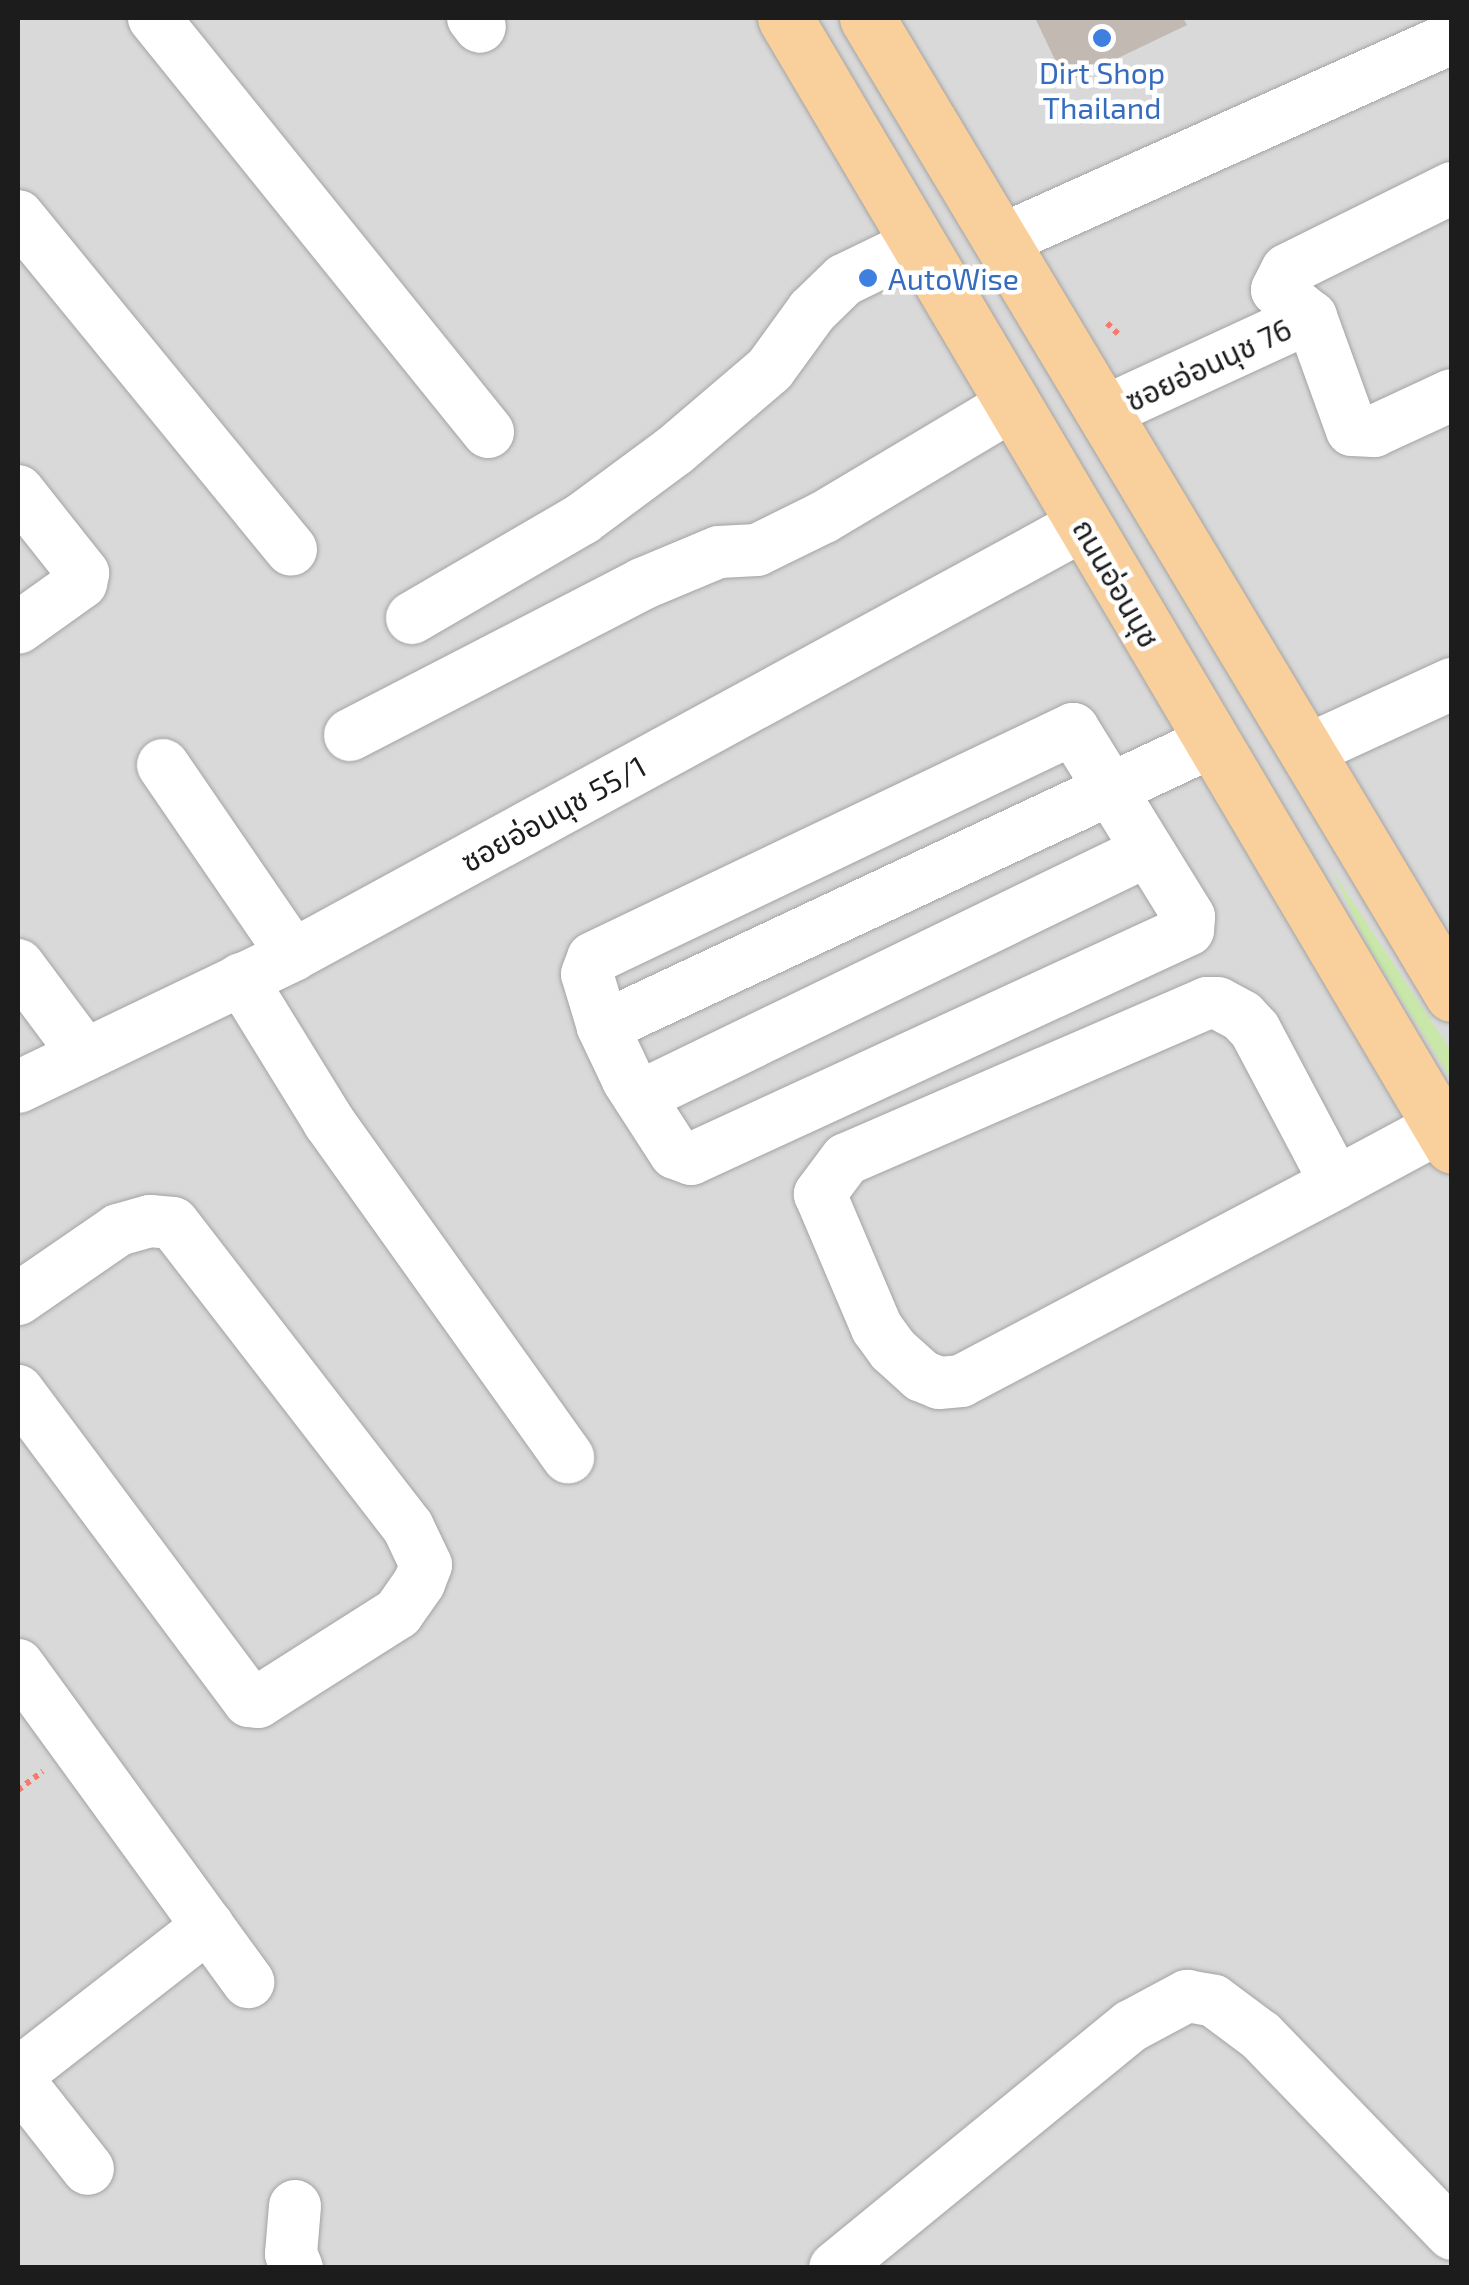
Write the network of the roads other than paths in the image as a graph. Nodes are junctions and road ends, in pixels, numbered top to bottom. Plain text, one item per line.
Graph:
1 (154, 18) edge
2 (786, 18) edge
3 (867, 18) edge
4 (1452, 38) edge
5 (1452, 188) edge
6 (18, 216) edge
7 (1002, 240) junction
8 (918, 244) junction
9 (1312, 317) junction
10 (1452, 395) edge
11 (1012, 405) junction
12 (1104, 412) junction
13 (488, 432) dead end
14 (1143, 477) junction
15 (18, 491) edge
16 (1077, 515) junction
17 (291, 549) dead end
18 (1221, 609) junction
19 (412, 618) dead end
20 (18, 628) edge
21 (1154, 647) junction
22 (1452, 684) edge
23 (350, 735) dead end
24 (1210, 742) junction
25 (1306, 751) junction
26 (163, 765) dead end
27 (1109, 788) junction
28 (1148, 850) junction
29 (293, 954) junction
30 (18, 965) edge
31 (1445, 972) edge
32 (242, 979) junction
33 (604, 1027) junction
34 (86, 1054) junction
35 (18, 1088) edge
36 (639, 1097) junction
37 (1446, 1136) edge
38 (1336, 1182) junction
39 (18, 1300) edge
40 (18, 1390) edge
41 (568, 1457) dead end
42 (24, 1688) edge
43 (208, 1926) junction
44 (248, 1982) dead end
45 (18, 2077) edge
46 (88, 2169) dead end
47 (295, 2206) dead end
48 (1452, 2234) edge
49 (296, 2268) edge
50 (835, 2268) edge

1 - 13 street
2 - 8 main road, ถนนอ่อนนุช
3 - 7 main road
4 - 7 street
5 - 9 street, ซอยอ่อนนุช 76
6 - 17 street
7 - 12 main road
8 - 11 main road, ถนนอ่อนนุช
8 - 19 street
9 - 10 street, ซอยอ่อนนุช 76
9 - 12 street, ซอยอ่อนนุช 76
11 - 16 main road, ถนนอ่อนนุช
11 - 23 street
12 - 14 main road
14 - 16 main road
14 - 18 main road
15 - 20 street
16 - 21 main road, ถนนอ่อนนุช
16 - 29 street, ซอยอ่อนนุช 55/1
18 - 21 main road
18 - 25 main road
21 - 24 main road, ถนนอ่อนนุช
22 - 25 street
24 - 27 street
24 - 37 main road, ถนนอ่อนนุช
25 - 31 main road
26 - 29 street
27 - 28 street
27 - 33 street
27 - 33 street
28 - 36 street
28 - 36 street
29 - 32 street, ซอยอ่อนนุช 55/1
30 - 34 street
32 - 34 street, ซอยอ่อนนุช 55/1
32 - 41 street
33 - 36 street
34 - 35 street, ซอยอ่อนนุช 55/1
37 - 38 street
38 - 38 street
39 - 40 street
42 - 43 street
43 - 44 street
43 - 45 street
45 - 46 street
47 - 49 street
48 - 50 street

